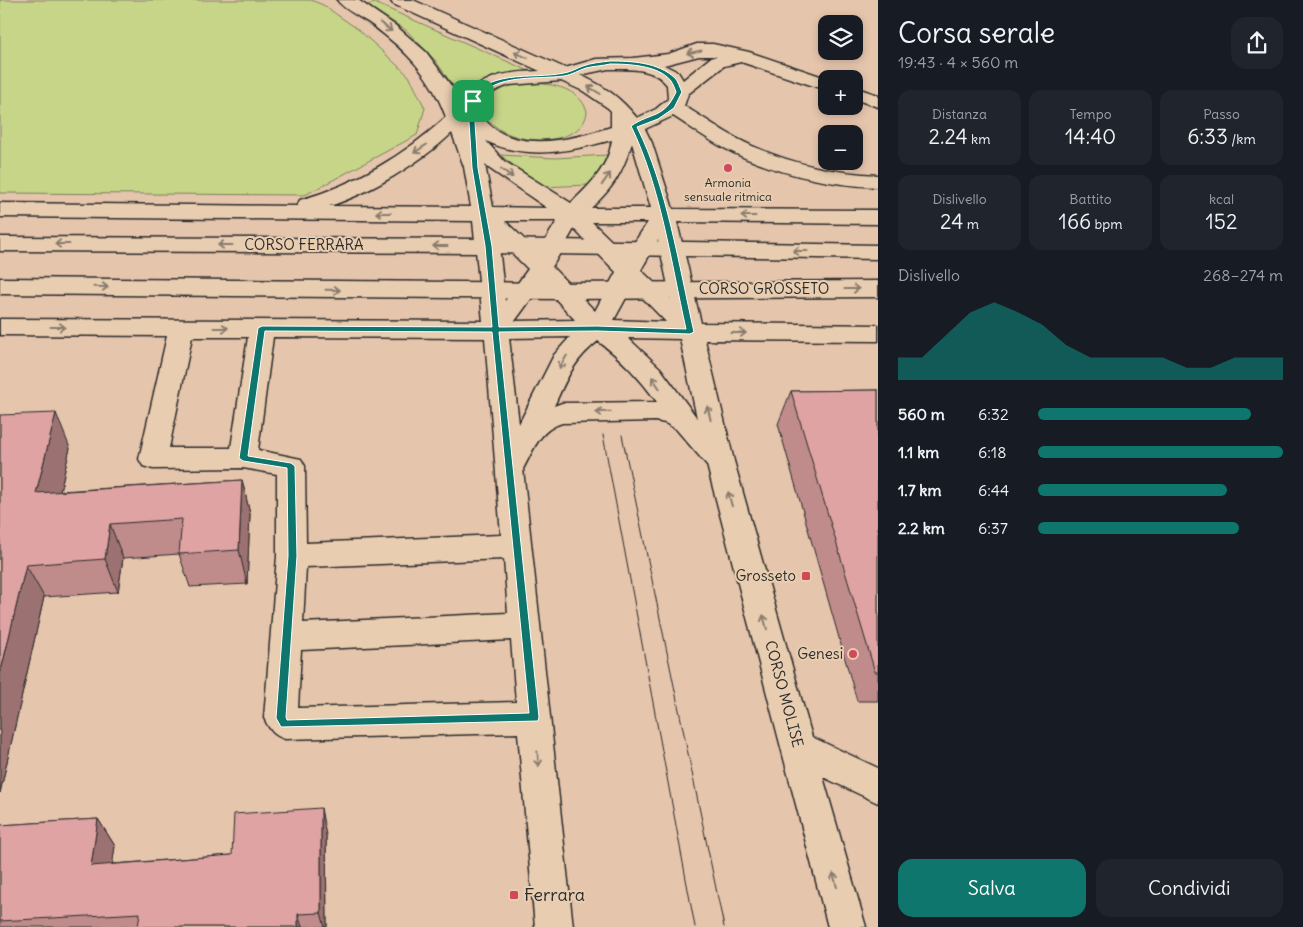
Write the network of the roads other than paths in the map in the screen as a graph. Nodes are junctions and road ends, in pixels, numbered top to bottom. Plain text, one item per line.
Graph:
1 (346, 0) edge
2 (398, 0) edge
3 (742, 56) junction
4 (632, 63) junction
5 (566, 75) junction
6 (818, 81) edge
7 (863, 96) edge
8 (676, 100) junction
9 (878, 101) edge
10 (466, 112) junction
11 (625, 122) junction
12 (473, 139) junction
13 (475, 168) junction
14 (878, 181) edge
15 (0, 210) edge
16 (249, 212) junction
17 (484, 214) junction
18 (572, 214) junction
19 (664, 215) junction
20 (878, 216) edge
21 (0, 244) edge
22 (488, 246) junction
23 (520, 247) junction
24 (552, 248) junction
25 (607, 248) junction
26 (641, 249) junction
27 (673, 250) junction
28 (878, 252) edge
29 (540, 269) junction
30 (623, 280) junction
31 (0, 286) edge
32 (878, 289) edge
33 (647, 290) junction
34 (681, 290) junction
35 (492, 291) junction
36 (526, 291) junction
37 (560, 291) junction
38 (3, 326) edge
39 (181, 328) junction
40 (262, 328) junction
41 (597, 328) junction
42 (496, 330) junction
43 (690, 332) junction
44 (878, 333) edge
45 (685, 422) junction
46 (528, 431) junction
47 (243, 458) junction
48 (720, 461) junction
49 (511, 466) junction
50 (518, 546) junction
51 (292, 556) junction
52 (526, 626) junction
53 (288, 637) junction
54 (534, 717) junction
55 (800, 748) junction
56 (878, 786) edge
57 (554, 927) edge
58 (847, 927) edge

1 -> 10 street
5 -> 2 street
3 -> 4 street
3 - 6 street
3 - 8 street
4 - 5 street
4 - 8 street
5 - 10 street
11 -> 5 street
7 - 9 street
8 - 11 street
8 - 14 street
10 - 11 street
10 - 12 street
10 - 13 street
10 -> 16 street
18 -> 11 street
11 - 19 street, CORSO MOLISE
12 - 13 street
12 -> 18 street
13 - 17 street
15 - 16 street
17 -> 16 street
17 - 18 street
17 - 22 street
17 - 23 street, CORSO MOLISE
18 - 19 street
18 - 24 street
18 - 25 street
20 -> 19 street
19 - 26 street
19 - 27 street, CORSO MOLISE
22 -> 21 street, CORSO FERRARA
22 - 23 street, CORSO FERRARA
22 - 35 street
23 - 24 street, CORSO FERRARA
23 - 29 street, CORSO MOLISE
24 - 25 street, CORSO FERRARA
24 - 29 street
25 - 26 street
25 - 30 street
26 - 27 street
26 - 30 street
28 -> 27 street
27 - 34 street, CORSO MOLISE
29 - 36 street
29 - 37 street, CORSO MOLISE
30 - 33 street, CORSO GROSSETO
30 - 37 street, CORSO GROSSETO
30 - 41 street
31 -> 35 street
34 -> 32 street, CORSO GROSSETO
33 - 34 street, CORSO GROSSETO
33 - 43 street
34 - 43 street, CORSO MOLISE
35 - 36 street
35 - 42 street
36 - 37 street
36 - 42 street
37 - 41 street, CORSO MOLISE
38 -> 39 street
39 -> 40 street
39 - 47 street
40 - 42 street
40 - 47 street
41 - 42 street
41 - 43 street
45 -> 41 street, CORSO MOLISE
41 -> 46 street
42 - 49 street
43 -> 44 street
48 -> 43 street, CORSO MOLISE
45 -> 46 street, CORSO MOLISE
45 - 48 street, CORSO MOLISE
46 - 49 street
47 - 51 street
55 -> 48 street, CORSO MOLISE
49 - 50 street
50 - 51 street
50 - 52 street
51 - 53 street
52 - 53 street
52 - 54 street
53 - 54 street
54 -> 57 street
55 - 56 street
58 -> 55 street, CORSO MOLISE

